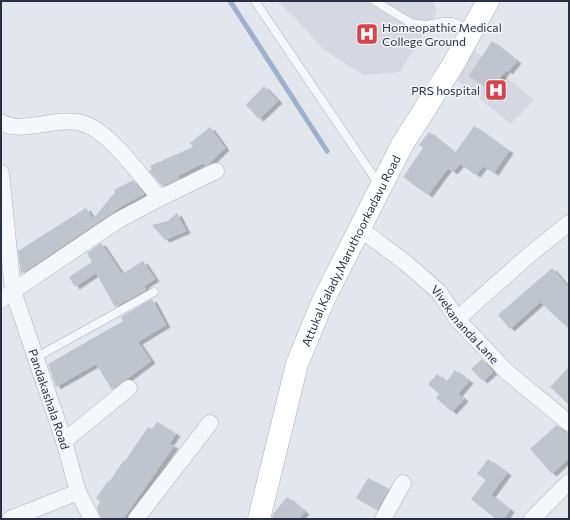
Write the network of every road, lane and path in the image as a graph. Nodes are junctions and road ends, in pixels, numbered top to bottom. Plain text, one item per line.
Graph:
1 (255, 1) edge
2 (375, 1) edge
3 (488, 1) edge
4 (472, 31) junction
5 (1, 122) edge
6 (216, 171) dead end
7 (1, 173) edge
8 (380, 187) junction
9 (160, 198) junction
10 (569, 223) edge
11 (359, 228) junction
12 (154, 292) dead end
13 (7, 295) edge
14 (457, 319) junction
15 (35, 358) junction
16 (129, 388) dead end
17 (210, 423) dead end
18 (569, 423) edge
19 (64, 441) junction
20 (569, 482) edge
21 (403, 484) dead end
22 (78, 492) junction
23 (10, 519) edge
24 (92, 519) edge
25 (136, 519) edge
26 (259, 519) edge
27 (383, 519) edge
28 (532, 519) edge

1 - 8 lane
2 - 4 lane
3 - 4 street, Attukal,Kalady,Maruthoorkadavu Road
4 - 8 street, Attukal,Kalady,Maruthoorkadavu Road
5 - 9 street
6 - 9 street
7 - 13 street, Pandakashala Road
8 - 11 street, Attukal,Kalady,Maruthoorkadavu Road
9 - 13 street
10 - 14 street
11 - 14 street, Vivekananda Lane
11 - 26 street, Attukal,Kalady,Maruthoorkadavu Road
12 - 15 lane
13 - 15 street, Pandakashala Road
14 - 18 street, Vivekananda Lane
15 - 19 street, Pandakashala Road
16 - 19 street
17 - 25 street
19 - 22 street, Pandakashala Road
20 - 28 street
21 - 27 street
22 - 23 street
22 - 24 street, Pandakashala Road

